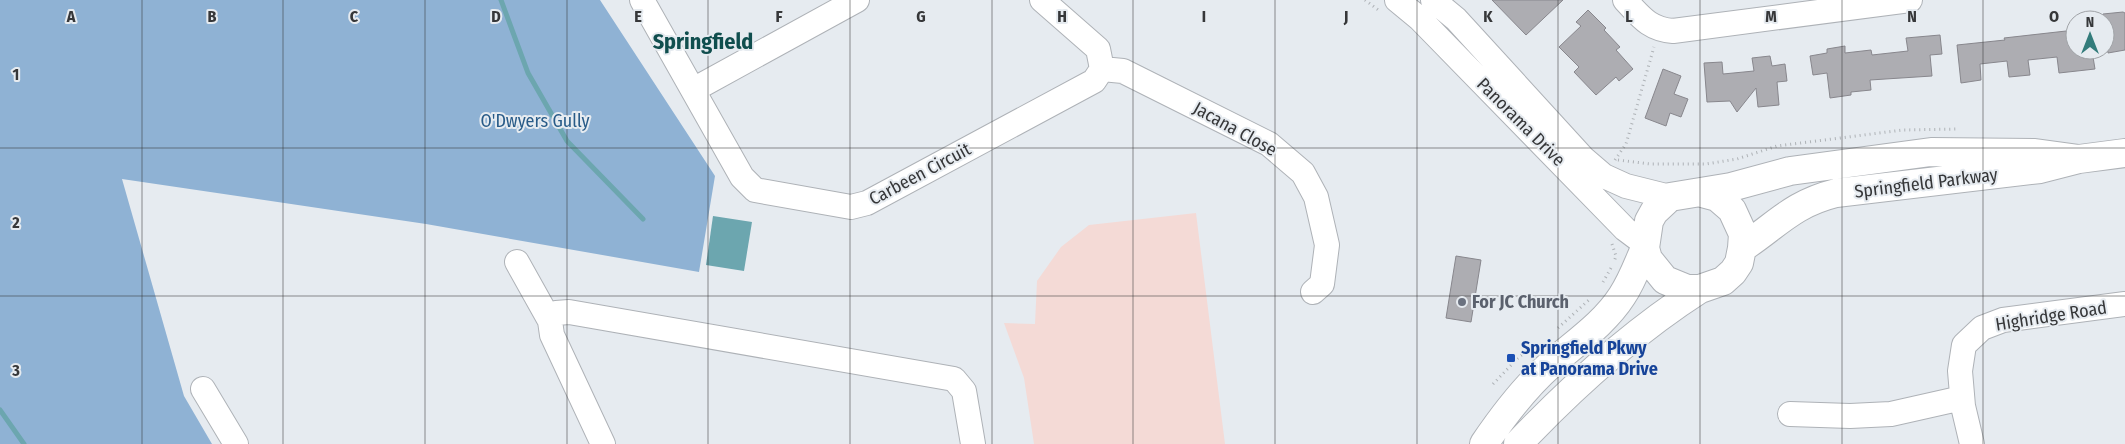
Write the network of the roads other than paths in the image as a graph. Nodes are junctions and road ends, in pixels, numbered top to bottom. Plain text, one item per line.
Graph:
1 (642, 0) edge
2 (857, 0) edge
3 (1042, 0) edge
4 (1433, 0) edge
5 (1625, 0) edge
6 (1910, 0) edge
7 (1392, 8) edge
8 (1102, 69) junction
9 (693, 90) junction
10 (2125, 153) edge
11 (2079, 159) junction
12 (1702, 193) junction
13 (1670, 197) junction
14 (1645, 246) junction
15 (1742, 248) junction
16 (517, 262) dead end
17 (1700, 289) junction
18 (1313, 292) dead end
19 (2125, 304) edge
20 (550, 322) junction
21 (203, 389) dead end
22 (1962, 398) junction
23 (1790, 414) dead end
24 (236, 444) edge
25 (603, 444) edge
26 (973, 444) edge
27 (1484, 444) edge
28 (1518, 444) edge
29 (1972, 444) edge

1 - 9 street, Carbeen Circuit
2 - 9 street
3 - 8 street
4 - 13 street, Panorama Drive
5 - 6 street
7 - 14 street, Panorama Drive
8 - 9 street, Carbeen Circuit
8 - 18 street, Jacana Close
10 - 11 main road, Springfield Parkway
11 - 12 main road
11 - 15 main road, Springfield Parkway
12 - 13 main road
12 - 15 main road
13 - 14 main road
14 - 17 main road
14 - 27 main road
15 - 17 main road
16 - 20 street
17 - 28 main road
19 - 22 street, Highridge Road
20 - 25 street
20 - 26 street
21 - 24 street
22 - 23 street
22 - 29 street, Highridge Road

